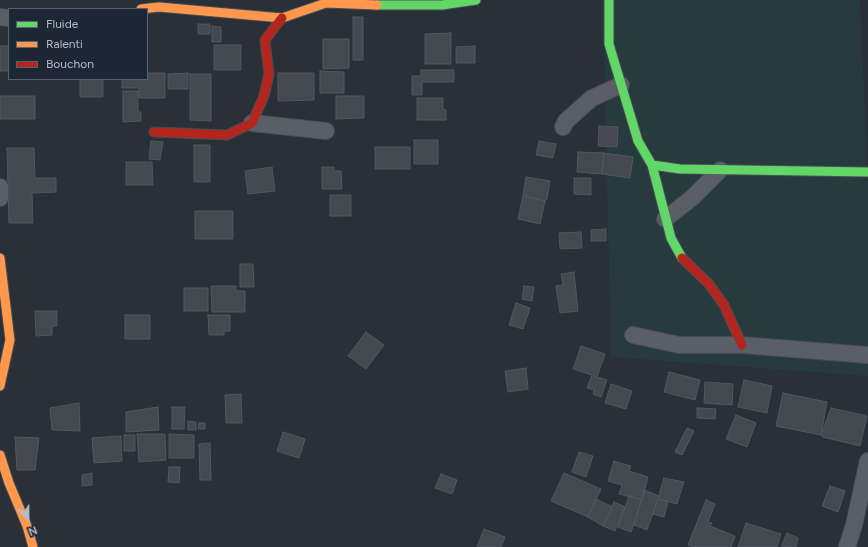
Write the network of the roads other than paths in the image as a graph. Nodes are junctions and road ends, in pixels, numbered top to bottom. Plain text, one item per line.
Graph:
1 (476, 0) edge
2 (609, 0) edge
3 (148, 8) edge
4 (282, 18) junction
5 (621, 85) junction
6 (252, 123) junction
7 (563, 127) dead end
8 (326, 131) dead end
9 (154, 132) dead end
10 (652, 165) junction
11 (720, 170) junction
12 (868, 172) edge
13 (0, 187) edge
14 (0, 198) edge
15 (665, 219) junction
16 (0, 258) edge
17 (633, 335) dead end
18 (742, 345) junction
19 (868, 355) edge
20 (0, 386) edge
21 (0, 455) edge
22 (868, 461) edge
23 (33, 547) edge
24 (847, 547) edge

1 - 4 street
2 - 5 street
3 - 4 street
4 - 6 street
5 - 7 street
5 - 10 street
6 - 8 street
6 - 9 street
10 - 11 street
10 - 15 street
11 - 12 street
11 - 15 street
13 - 14 street
15 - 18 street
16 - 20 street
17 - 18 street
18 - 19 street
21 - 23 street
22 - 24 street

